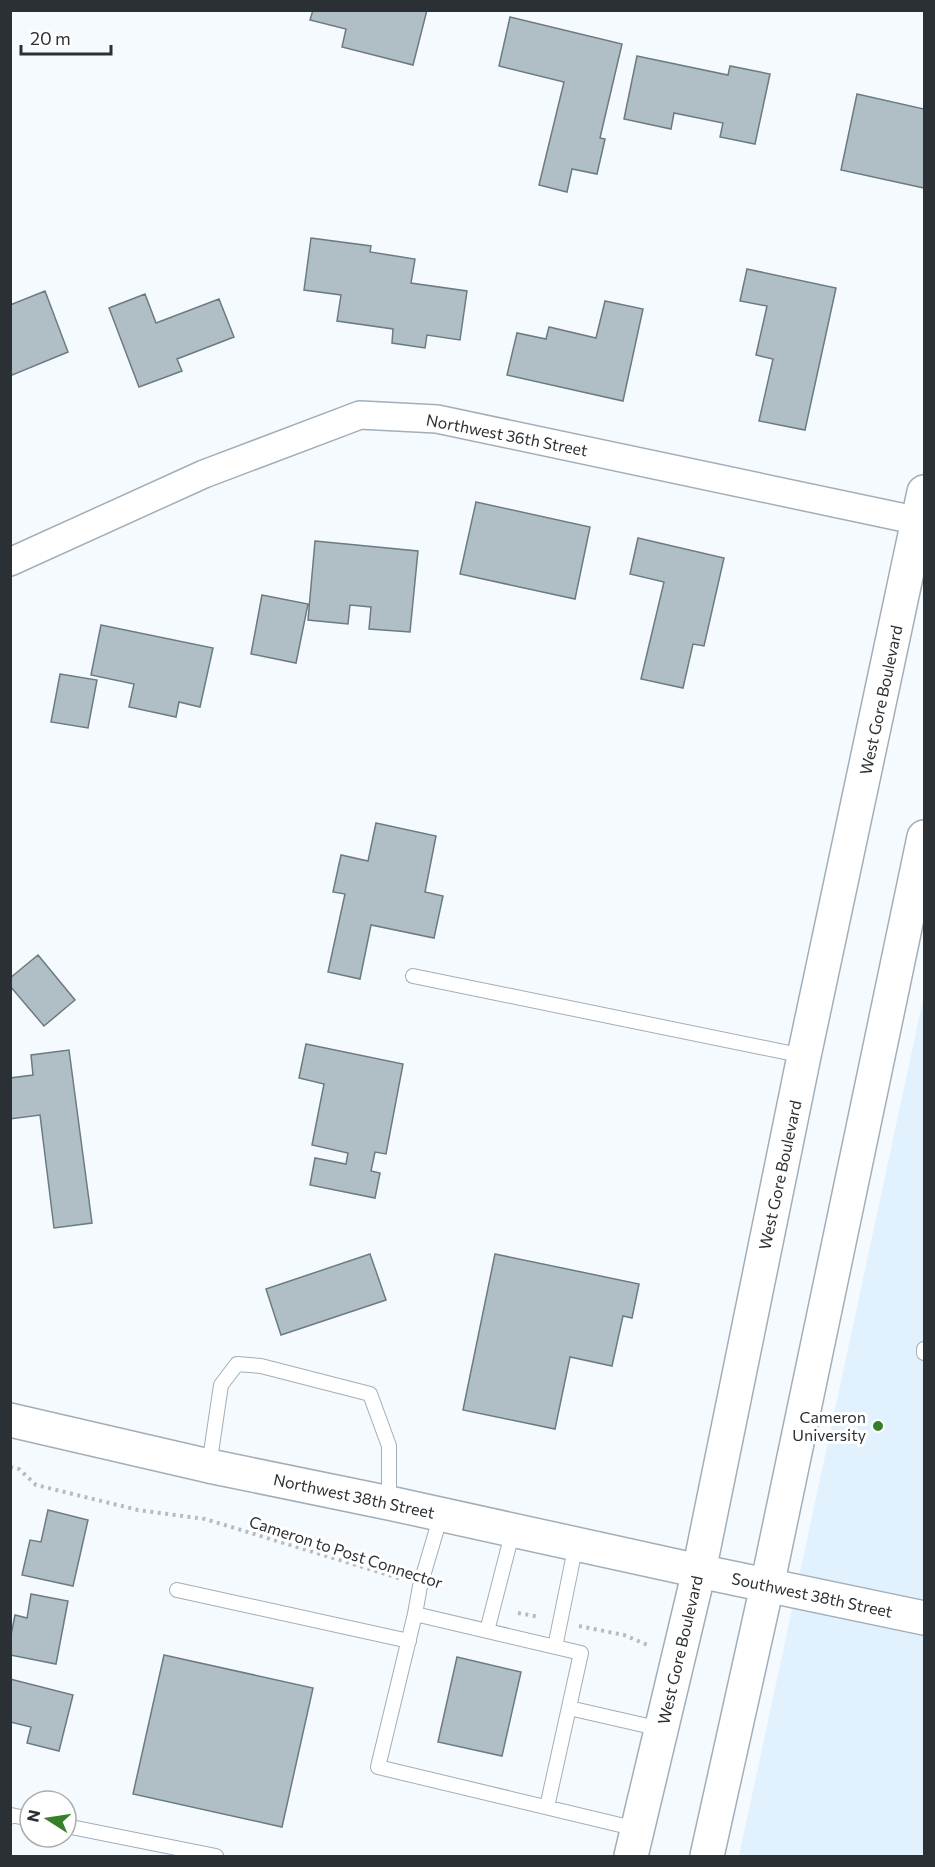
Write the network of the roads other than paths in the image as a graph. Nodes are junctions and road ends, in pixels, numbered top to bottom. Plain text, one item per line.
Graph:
1 (922, 511) edge
2 (10, 562) edge
3 (924, 837) edge
4 (413, 976) dead end
5 (804, 1056) junction
6 (924, 1349) edge
7 (924, 1353) edge
8 (10, 1420) edge
9 (209, 1466) junction
10 (389, 1503) junction
11 (441, 1514) junction
12 (513, 1530) junction
13 (576, 1544) junction
14 (699, 1571) junction
15 (767, 1586) junction
16 (177, 1590) dead end
17 (415, 1614) junction
18 (924, 1618) edge
19 (488, 1631) junction
20 (408, 1641) junction
21 (555, 1647) junction
22 (569, 1708) junction
23 (661, 1729) junction
24 (548, 1807) junction
25 (78, 1828) edge
26 (634, 1843) edge
27 (216, 1857) edge
28 (707, 1857) edge

1 - 2 street, Northwest 36th Street
1 - 5 main road, West Gore Boulevard
3 - 15 main road
4 - 5 lane
5 - 14 main road, West Gore Boulevard
6 - 7 lane
8 - 9 main road, Northwest 38th Street
9 - 10 main road, Northwest 38th Street
9 - 10 lane
10 - 11 main road, Northwest 38th Street
11 - 12 main road, Northwest 38th Street
11 - 17 lane
12 - 13 main road, Northwest 38th Street
12 - 19 lane
13 - 14 main road, Northwest 38th Street
13 - 21 lane
14 - 15 main road, Southwest 38th Street
14 - 23 main road, West Gore Boulevard
15 - 18 main road, Southwest 38th Street
15 - 28 main road
16 - 20 lane
17 - 19 lane
17 - 20 lane
19 - 21 lane
20 - 24 lane
21 - 22 lane
22 - 23 lane
22 - 24 lane
23 - 26 main road, West Gore Boulevard
24 - 26 lane
25 - 27 lane

